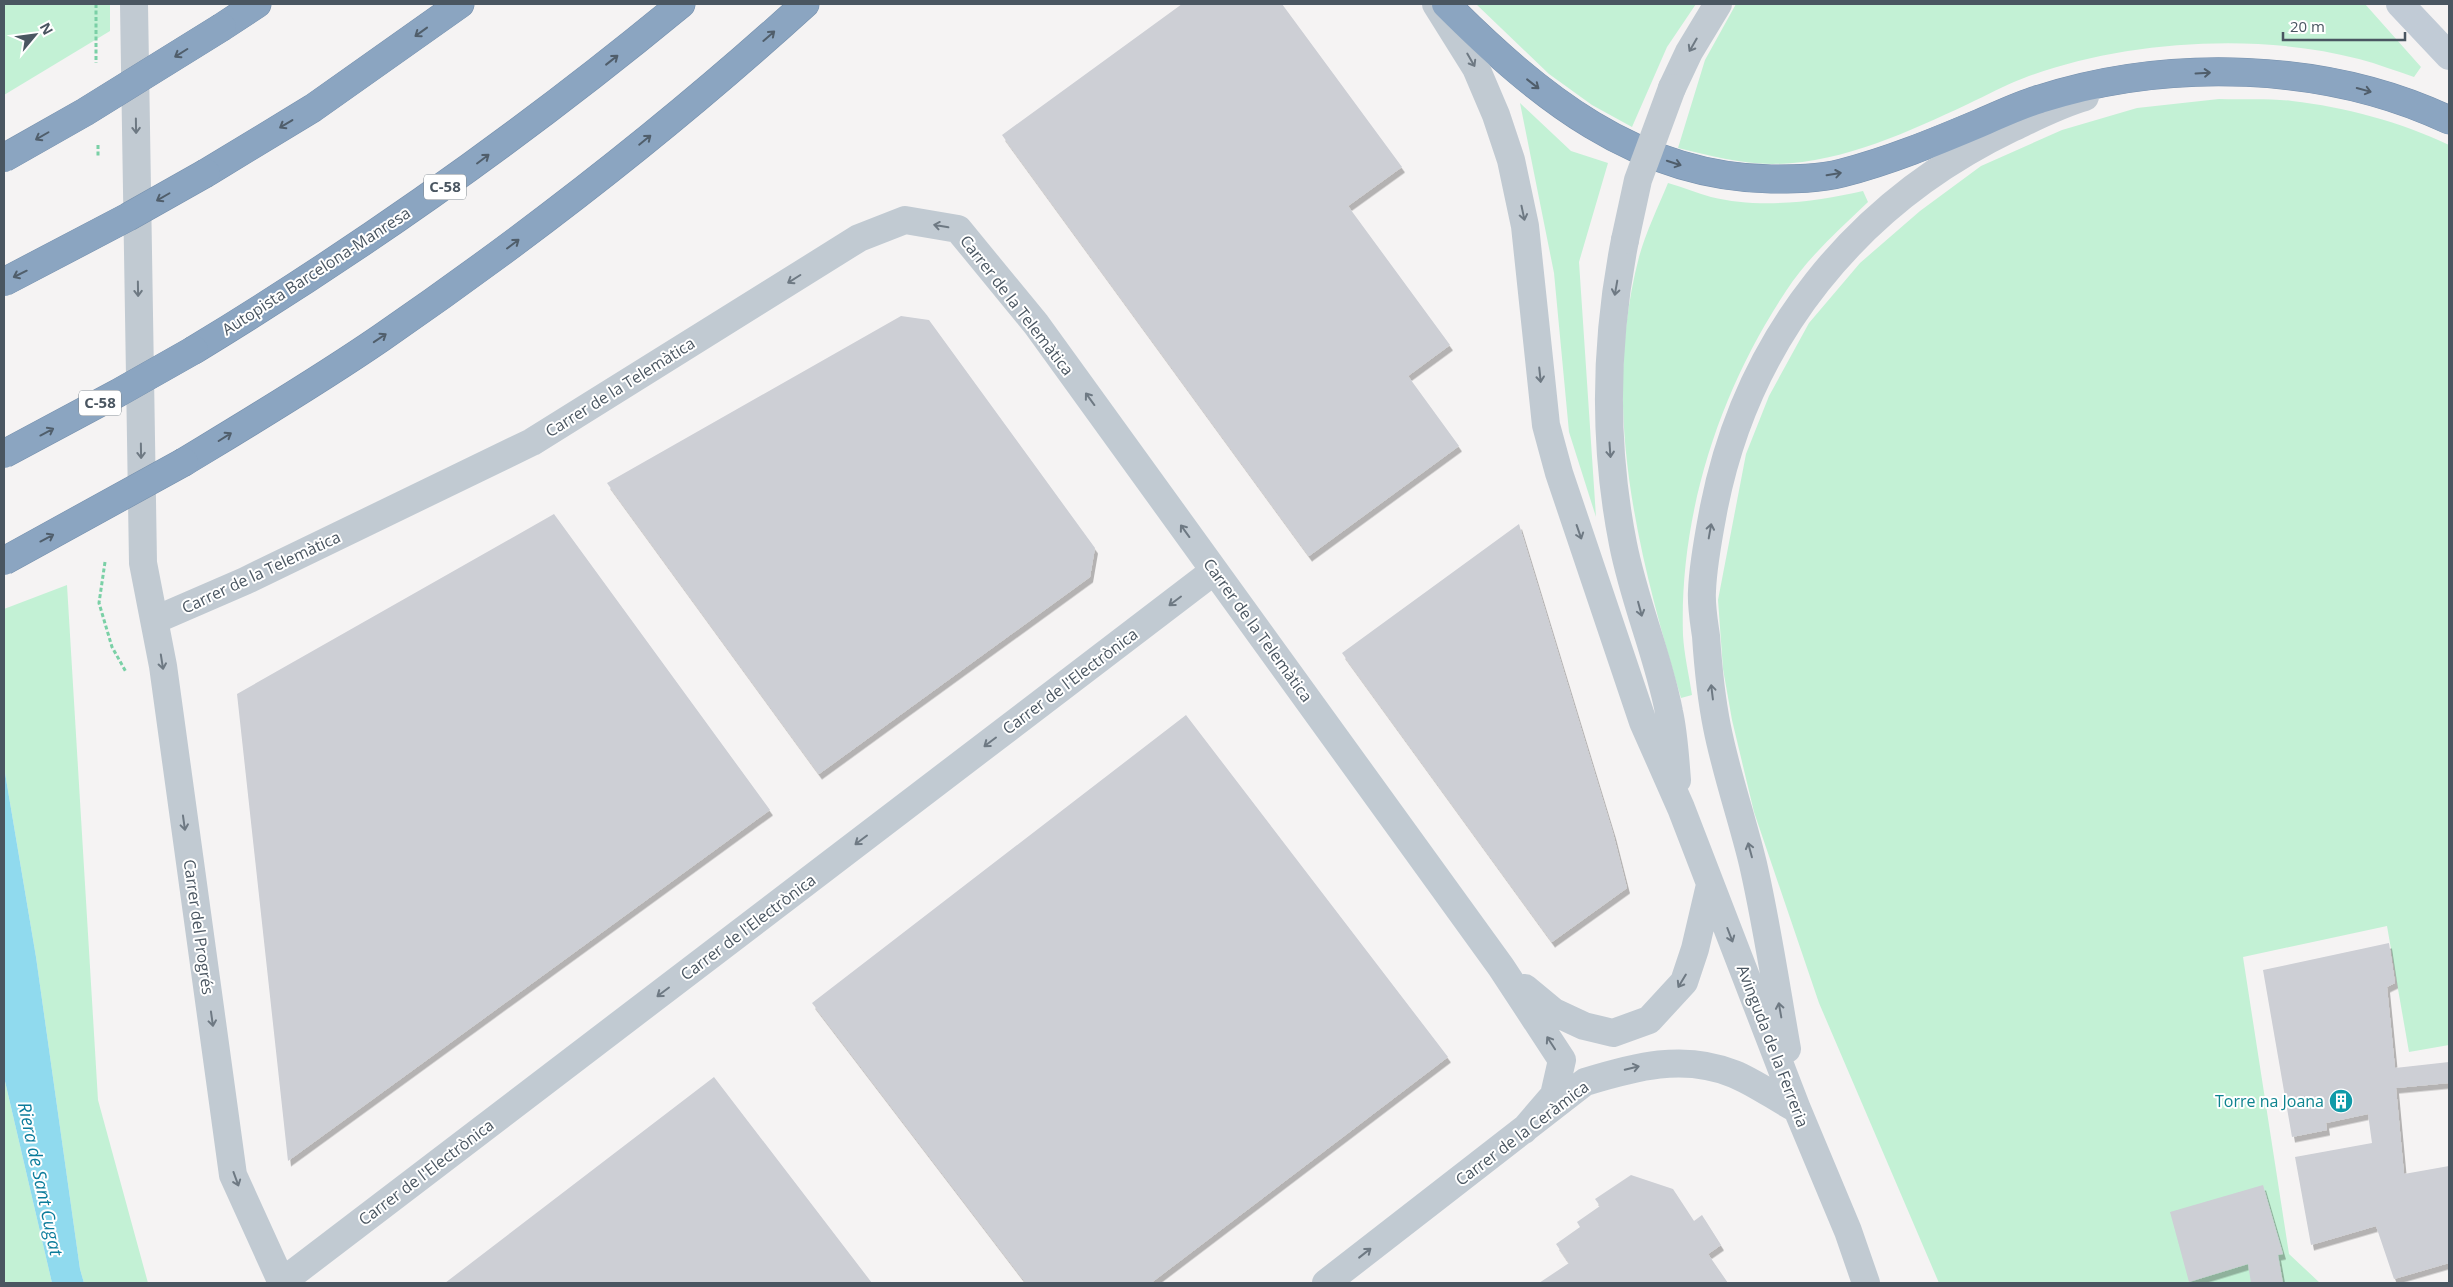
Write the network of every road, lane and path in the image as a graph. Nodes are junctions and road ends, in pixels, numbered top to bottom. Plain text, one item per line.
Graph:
1 (134, 4) edge
2 (257, 4) edge
3 (460, 4) edge
4 (681, 4) edge
5 (805, 4) edge
6 (1436, 4) edge
7 (1446, 4) edge
8 (1718, 4) edge
9 (2400, 4) edge
10 (2449, 56) edge
11 (2155, 76) junction
12 (2449, 120) edge
13 (4, 158) edge
14 (4, 282) edge
15 (4, 454) edge
16 (4, 561) edge
17 (1214, 571) junction
18 (155, 620) junction
19 (1681, 808) junction
20 (1710, 885) junction
21 (1501, 968) junction
22 (1797, 1110) junction
23 (1524, 1130) junction
24 (282, 1283) edge
25 (1326, 1283) edge
26 (1866, 1283) edge

1 -> 18 street, Carrer del Progrés
2 -> 13 highway, bridge
3 -> 14 highway, bridge
15 -> 4 highway, Autopista Barcelona-Manresa / C-58, bridge
16 -> 5 highway, bridge
6 -> 19 street
7 -> 11 highway
8 -> 19 street, bridge
9 - 10 main road
11 -> 12 highway
22 -> 11 street
17 -> 18 street, Carrer de la Telemàtica
17 - 21 street, Carrer de la Telemàtica
17 -> 24 street, Carrer de l'Electrònica
18 -> 24 street, Carrer del Progrés
19 - 20 street, Avinguda de la Ferreria
20 -> 21 street
20 -> 22 street, Avinguda de la Ferreria
23 -> 21 street
23 -> 22 street, Carrer de la Ceràmica
22 - 26 street, Avinguda de la Ferreria
25 -> 23 street, Carrer de la Ceràmica

